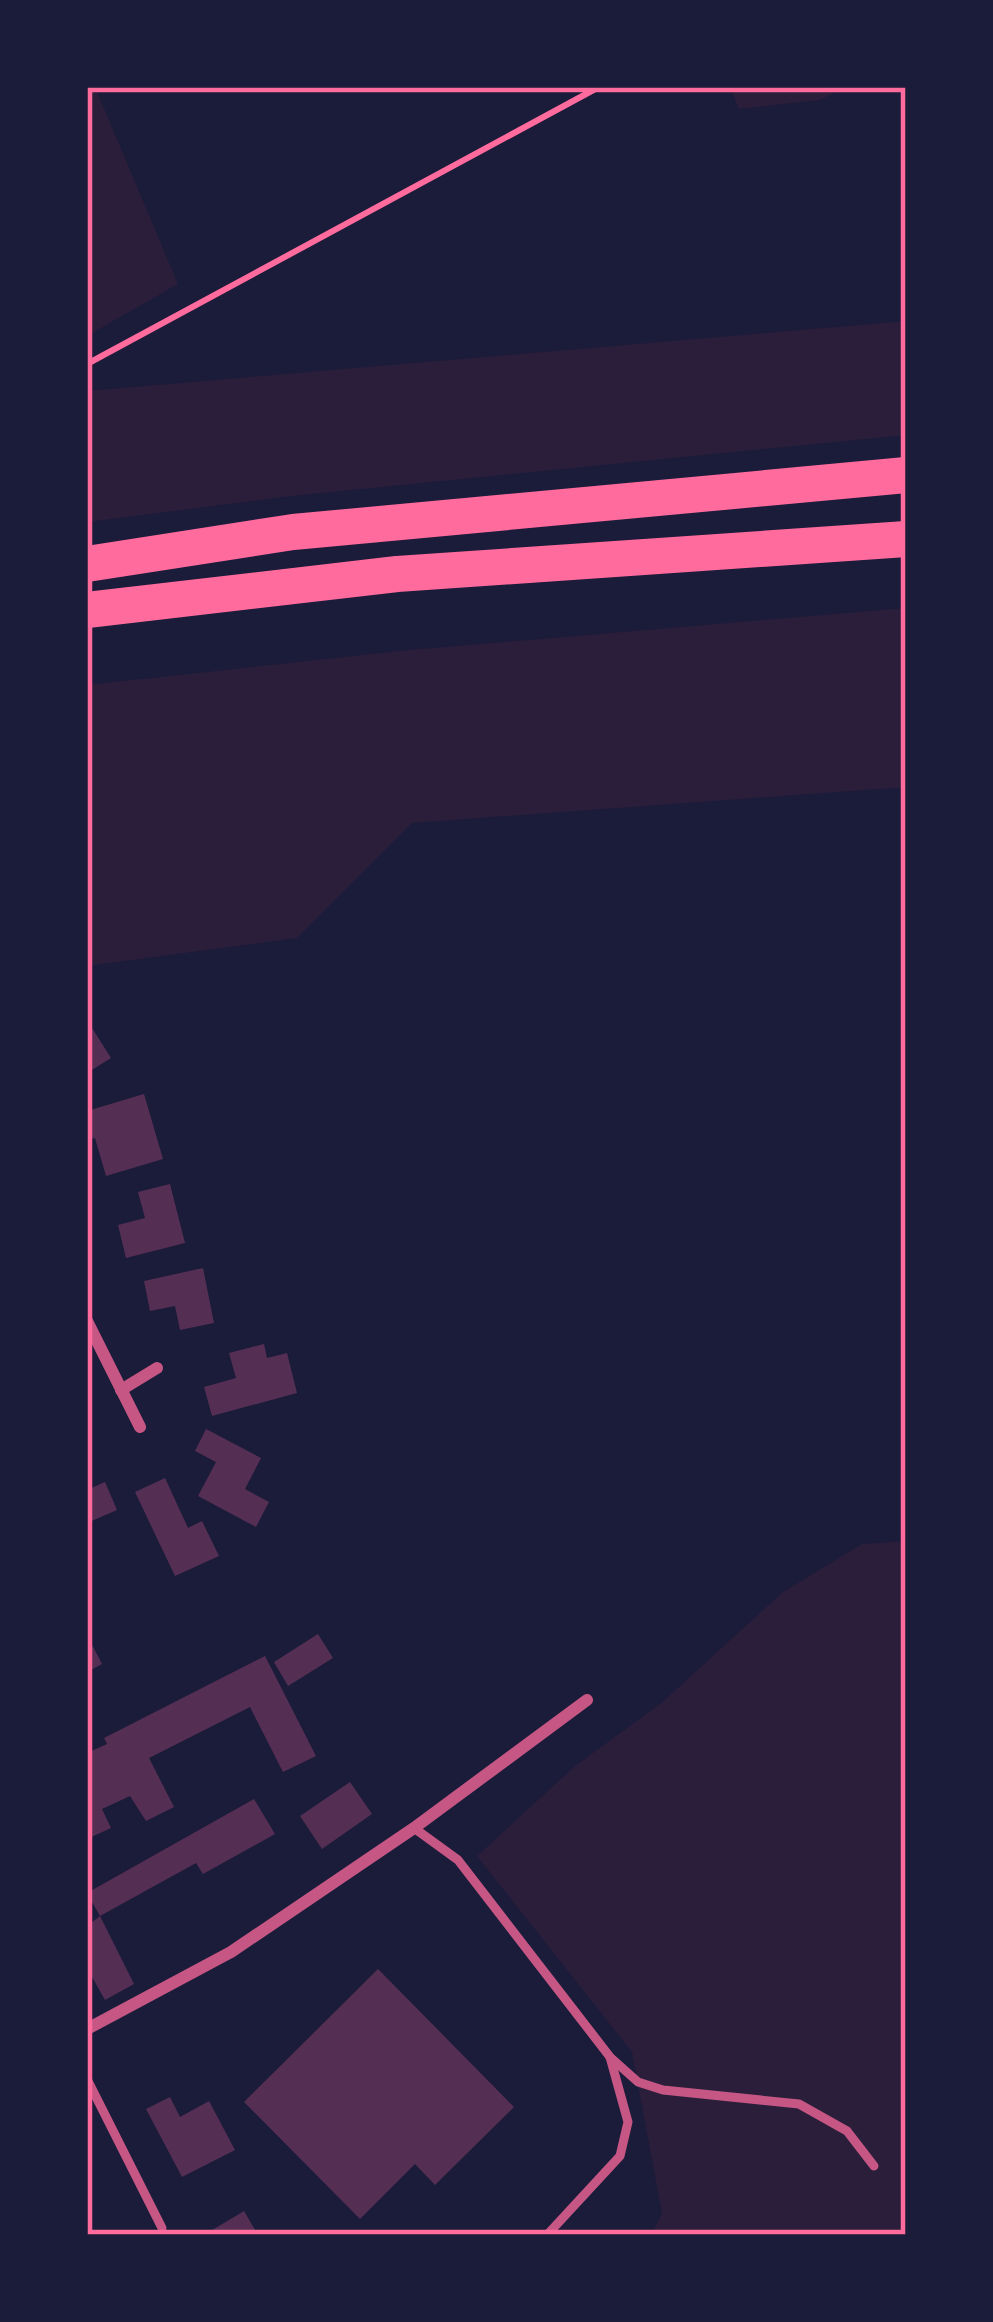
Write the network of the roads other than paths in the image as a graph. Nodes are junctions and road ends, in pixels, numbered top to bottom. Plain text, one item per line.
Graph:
1 (906, 475) edge
2 (906, 538) edge
3 (87, 564) edge
4 (87, 610) edge
5 (87, 1321) edge
6 (157, 1368) dead end
7 (121, 1390) junction
8 (140, 1427) dead end
9 (587, 1700) dead end
10 (414, 1828) junction
11 (87, 2029) edge
12 (610, 2057) junction
13 (87, 2079) edge
14 (874, 2166) dead end
15 (163, 2228) dead end
16 (547, 2235) edge

1 - 3 highway
2 - 4 highway
5 - 7 street
6 - 7 street
7 - 8 street
9 - 10 street
10 - 11 street
10 - 12 lane
12 - 14 lane
12 - 16 lane
13 - 15 lane

